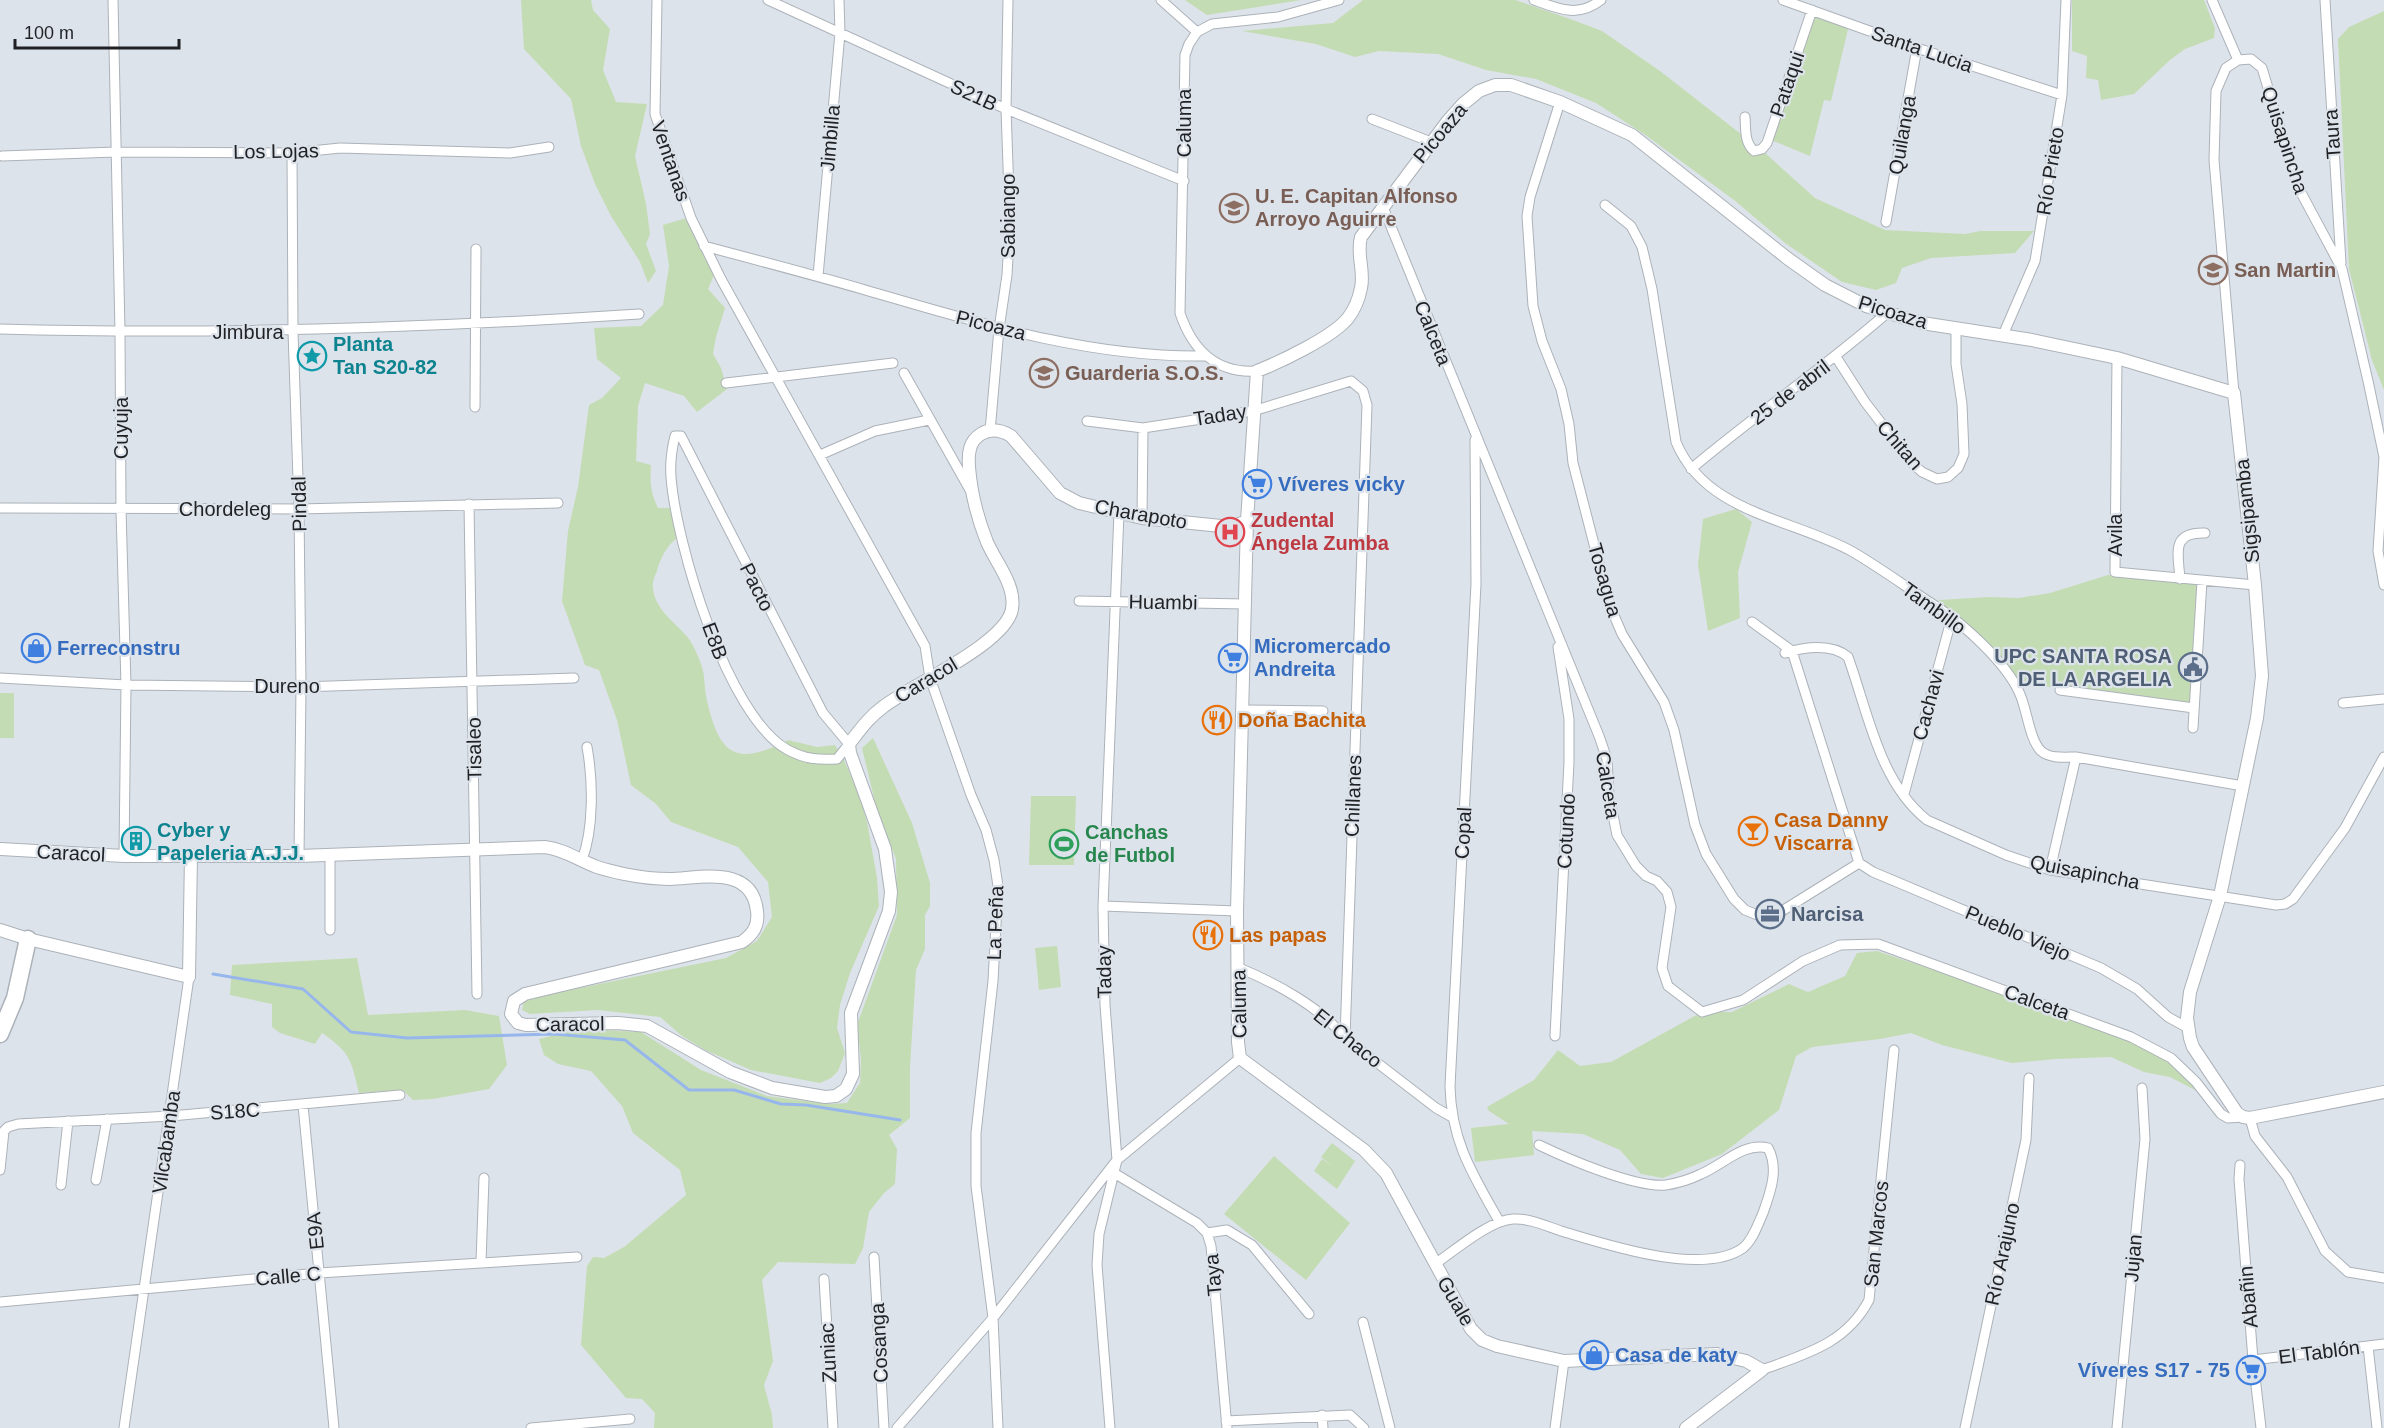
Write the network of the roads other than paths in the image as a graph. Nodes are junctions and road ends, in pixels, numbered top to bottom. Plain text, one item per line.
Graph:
1 (113, 0) edge
2 (657, 0) edge
3 (768, 0) edge
4 (839, 0) edge
5 (1008, 0) edge
6 (1161, 0) edge
7 (1339, 0) edge
8 (1534, 0) edge
9 (1601, 0) edge
10 (1783, 0) edge
11 (2066, 0) edge
12 (2212, 0) edge
13 (2325, 0) edge
14 (1812, 10) junction
15 (1197, 32) junction
16 (840, 33) junction
17 (1917, 48) junction
18 (2238, 60) junction
19 (2062, 95) junction
20 (1560, 102) junction
21 (1006, 109) junction
22 (1745, 117) dead end
23 (1372, 119) dead end
24 (1431, 142) junction
25 (549, 147) dead end
26 (116, 152) junction
27 (292, 153) junction
28 (2, 156) dead end
29 (1184, 181) junction
30 (1605, 205) dead end
31 (1383, 207) junction
32 (1886, 222) dead end
33 (704, 246) junction
34 (476, 249) dead end
35 (2342, 269) junction
36 (818, 276) junction
37 (1887, 313) junction
38 (639, 314) dead end
39 (475, 325) junction
40 (0, 329) edge
41 (999, 329) junction
42 (1956, 329) junction
43 (293, 331) junction
44 (120, 332) junction
45 (2003, 335) junction
46 (1206, 356) junction
47 (1836, 357) junction
48 (2117, 358) junction
49 (893, 363) dead end
50 (1257, 371) junction
51 (904, 373) dead end
52 (774, 377) junction
53 (1351, 381) joint
54 (726, 383) dead end
55 (2234, 393) junction
56 (475, 407) dead end
57 (1253, 411) junction
58 (929, 420) junction
59 (1087, 421) dead end
60 (1143, 428) junction
61 (990, 431) junction
62 (1475, 434) junction
63 (673, 444) joint
64 (820, 455) junction
65 (1690, 469) junction
66 (970, 490) junction
67 (558, 503) dead end
68 (470, 504) junction
69 (0, 508) edge
70 (299, 509) junction
71 (121, 510) junction
72 (1119, 513) junction
73 (1142, 518) junction
74 (1247, 520) junction
75 (2205, 533) dead end
76 (2180, 579) junction
77 (2202, 581) junction
78 (2255, 585) junction
79 (2384, 585) edge
80 (1079, 600) dead end
81 (1117, 601) junction
82 (1246, 604) junction
83 (1952, 617) junction
84 (1752, 622) dead end
85 (1554, 627) junction
86 (1788, 652) junction
87 (0, 678) edge
88 (574, 678) dead end
89 (930, 678) junction
90 (473, 681) junction
91 (126, 685) junction
92 (301, 687) junction
93 (2060, 690) dead end
94 (2384, 699) edge
95 (2343, 703) dead end
96 (2194, 708) junction
97 (1243, 710) junction
98 (1323, 711) dead end
99 (2193, 728) dead end
100 (849, 744) junction
101 (587, 747) dead end
102 (2076, 757) junction
103 (2384, 757) edge
104 (2243, 786) junction
105 (1904, 794) junction
106 (1, 849) edge
107 (476, 849) junction
108 (124, 855) junction
109 (190, 855) junction
110 (330, 855) junction
111 (299, 856) junction
112 (582, 860) junction
113 (1860, 863) junction
114 (2050, 870) junction
115 (2220, 896) junction
116 (1103, 906) junction
117 (1237, 911) junction
118 (0, 930) edge
119 (330, 930) dead end
120 (28, 939) junction
121 (1239, 968) junction
122 (189, 977) junction
123 (477, 994) dead end
124 (2188, 1028) junction
125 (0, 1034) edge
126 (1555, 1036) dead end
127 (1345, 1038) junction
128 (1894, 1050) dead end
129 (1240, 1058) junction
130 (2029, 1078) dead end
131 (2142, 1088) dead end
132 (2384, 1092) edge
133 (400, 1095) dead end
134 (303, 1105) junction
135 (171, 1116) junction
136 (1452, 1116) junction
137 (2246, 1117) junction
138 (107, 1119) junction
139 (69, 1121) junction
140 (1539, 1145) dead end
141 (1117, 1160) junction
142 (2240, 1166) dead end
143 (0, 1170) edge
144 (1114, 1173) junction
145 (484, 1178) dead end
146 (96, 1180) dead end
147 (61, 1185) dead end
148 (1499, 1221) junction
149 (1207, 1233) junction
150 (577, 1257) dead end
151 (874, 1257) dead end
152 (481, 1262) junction
153 (1435, 1264) junction
154 (320, 1273) junction
155 (824, 1278) dead end
156 (2384, 1278) edge
157 (144, 1288) junction
158 (0, 1302) edge
159 (1309, 1314) dead end
160 (993, 1318) junction
161 (1363, 1322) dead end
162 (2384, 1344) edge
163 (2368, 1346) junction
164 (2253, 1360) junction
165 (1564, 1361) junction
166 (1762, 1370) junction
167 (1322, 1414) junction
168 (630, 1419) dead end
169 (1227, 1424) edge
170 (124, 1428) edge
171 (334, 1428) edge
172 (531, 1428) edge
173 (833, 1428) edge
174 (884, 1428) edge
175 (897, 1428) edge
176 (998, 1428) edge
177 (1110, 1428) edge
178 (1323, 1428) edge
179 (1364, 1428) edge
180 (1390, 1428) edge
181 (1555, 1428) edge
182 (1686, 1428) edge
183 (1965, 1428) edge
184 (2117, 1428) edge
185 (2261, 1428) edge
186 (2377, 1428) edge

1 - 26 street, Cuyuja
2 - 33 street, Ventanas
3 - 16 street, S21B
4 - 16 street, Jimbilla
5 - 21 street, Sabiango
6 - 15 street
7 - 15 street
8 - 9 street
10 - 14 street, Santa Lucia
11 - 19 street, Río Prieto
12 - 18 street
13 - 35 street, Taura
14 - 17 street, Santa Lucia
14 - 22 street, Pataqui
15 - 29 street, Caluma
16 - 21 street, S21B
16 - 36 street, Jimbilla
17 - 19 street, Santa Lucia
17 - 32 street, Quilanga
18 - 35 street, Quisapincha
18 - 55 street, Sigsipamba
19 - 45 street, Río Prieto
20 - 24 street, Picoaza
20 - 37 street, Picoaza
20 - 113 street, Tosagua
21 - 29 street, S21B
21 - 41 street, Sabiango
23 - 24 street
24 - 31 street, Picoaza
25 - 27 street, Los Lojas
26 - 27 street, Los Lojas
26 - 28 street, Los Lojas
26 - 44 street, Cuyuja
27 - 43 street, Pindal
29 - 46 street, Caluma
30 - 65 street
31 - 50 street, Picoaza
31 - 62 street, Calceta
33 - 36 street, Picoaza
33 - 52 street, Ventanas
34 - 39 street
35 - 79 street, Quisapincha
36 - 41 street, Picoaza
37 - 42 street, Picoaza
37 - 47 street, 25 de abril
38 - 39 street, Jimbura
39 - 43 street, Jimbura
39 - 56 street
40 - 44 street, Jimbura
41 - 46 street, Picoaza
41 - 61 street, Sabiango
42 - 45 street, Picoaza
42 - 47 street, Chitan
43 - 44 street, Jimbura
43 - 70 street, Pindal
44 - 71 street, Cuyuja
45 - 48 street, Picoaza
46 - 50 street, Picoaza
47 - 65 street, 25 de abril
48 - 55 street, Picoaza
48 - 76 street, Avila
49 - 52 street
50 - 57 street, Caluma
51 - 58 street, Caracol
52 - 54 street
52 - 64 street, La Peña
53 - 57 street, Taday
53 - 127 street, Chillanes
55 - 78 street, Sigsipamba
57 - 60 street, Taday
57 - 74 street, Caluma
58 - 64 street
58 - 66 street, Caracol
59 - 60 street, Taday
60 - 73 street
61 - 66 street
61 - 72 street, Charapoto
62 - 85 street, Calceta
62 - 136 street, Copal
63 - 100 street, Pacto
63 - 100 street, E8B
64 - 89 street, La Peña
65 - 83 street, Tambillo
66 - 89 street, Caracol
67 - 68 street, Chordeleg
68 - 70 street, Chordeleg
68 - 90 street, Tisaleo
69 - 71 street, Chordeleg
70 - 71 street, Chordeleg
70 - 92 street, Pindal
71 - 91 street, Cuyuja
72 - 73 street, Charapoto
72 - 81 street, Taday
73 - 74 street, Charapoto
74 - 82 street, Caluma
75 - 76 street
76 - 77 street, Avila
77 - 78 street, Avila
77 - 96 street
78 - 104 street, Sigsipamba
80 - 81 street, Huambi
81 - 82 street, Huambi
81 - 116 street, Taday
82 - 97 street, Caluma
83 - 102 street, Tambillo
83 - 105 street, Cachavi
84 - 86 street
85 - 126 street, Cotundo
85 - 137 street, Calceta
86 - 105 street, Quisapincha
86 - 113 street
87 - 91 street, Dureno
88 - 90 street, Dureno
89 - 100 street, Caracol
89 - 160 street, La Peña
90 - 92 street, Dureno
90 - 107 street, Tisaleo
91 - 92 street, Dureno
91 - 108 street, Cuyuja
92 - 111 street, Pindal
93 - 96 street
94 - 95 street
96 - 99 street
97 - 98 street
97 - 117 street, Caluma
100 - 112 street, Caracol
101 - 112 street
102 - 104 street, Tambillo
102 - 114 street
103 - 115 street, Quisapincha
104 - 115 street, Sigsipamba
105 - 114 street, Quisapincha
106 - 108 street, Caracol
107 - 110 street, Caracol
107 - 112 street, Caracol
107 - 123 street, Tisaleo
108 - 109 street, Caracol
109 - 111 street, Caracol
109 - 122 street, Vilcabamba
110 - 111 street, Caracol
110 - 119 street
113 - 124 street, Pueblo Viejo
114 - 115 street, Quisapincha
115 - 124 street, Sigsipamba
116 - 117 street
116 - 141 street, Taday
117 - 121 street, Caluma
118 - 120 street
120 - 122 street
120 - 125 highway
121 - 127 street, El Chaco
121 - 129 street, Caluma
122 - 135 street, Vilcabamba
124 - 137 street
127 - 136 street, El Chaco
128 - 166 street, San Marcos
129 - 141 street, Caluma
129 - 153 street, Guale
130 - 183 street, Río Arajuno
131 - 184 street, Jujan
132 - 137 street
133 - 134 street, S18C
134 - 135 street, S18C
134 - 154 street, E9A
135 - 138 street, S18C
135 - 157 street, Vilcabamba
136 - 148 street, Copal
137 - 156 street
138 - 139 street, S18C
138 - 146 street
139 - 143 street, S18C
139 - 147 street
140 - 148 street
141 - 144 street, Taday
141 - 160 street, Caluma
142 - 164 street, Abañin
144 - 149 street, Taya
144 - 177 street, Taday
145 - 152 street
148 - 153 street
149 - 159 street
149 - 169 street, Taya
150 - 152 street, Calle C
151 - 174 street, Cosanga
152 - 154 street, Calle C
153 - 165 street, Guale
154 - 157 street, Calle C
154 - 171 street, E9A
155 - 173 street, Zuniac
157 - 158 street, Calle C
157 - 170 street, Vilcabamba
160 - 175 street, Caluma
160 - 176 street, La Peña
161 - 180 street
162 - 163 street, El Tablón
163 - 164 street, El Tablón
163 - 186 street
164 - 185 street, Abañin
165 - 166 street, Guale
165 - 181 street
166 - 182 street, San Marcos
167 - 169 street
167 - 178 street
167 - 179 street
168 - 172 street

